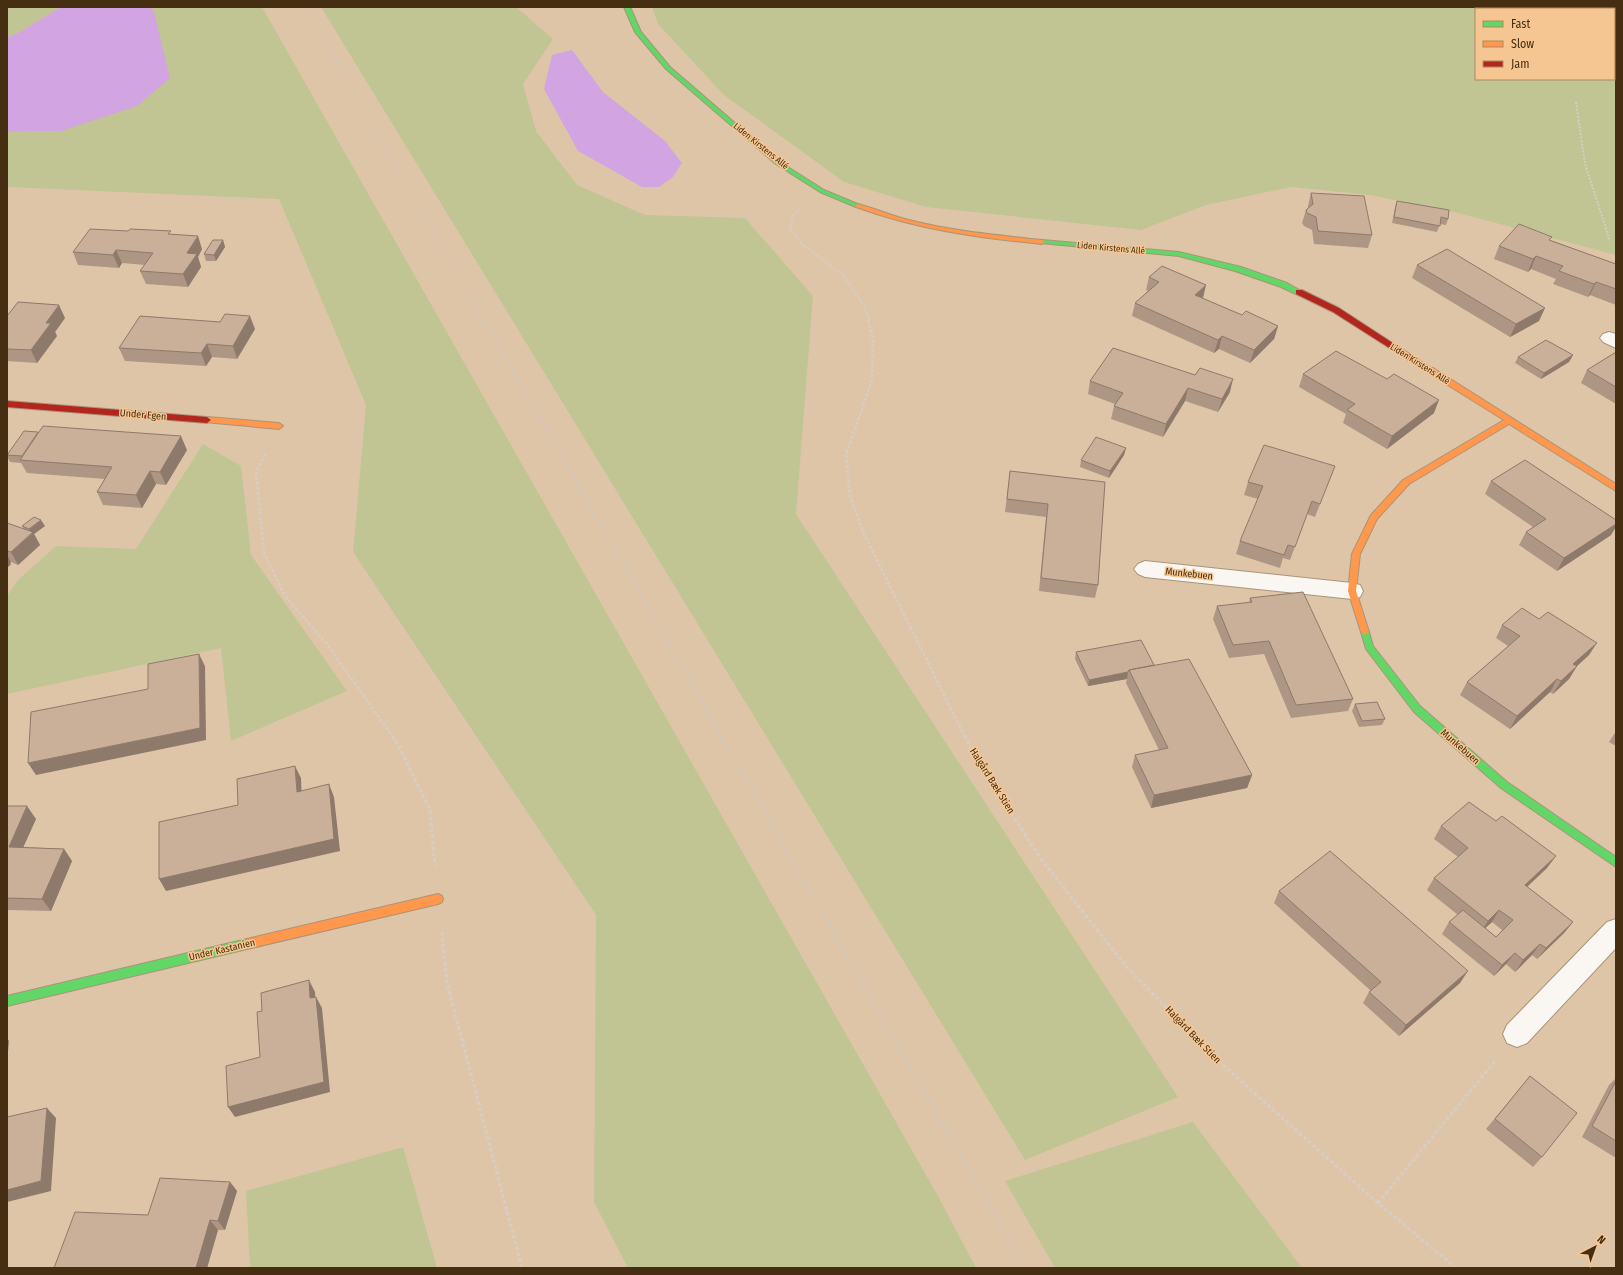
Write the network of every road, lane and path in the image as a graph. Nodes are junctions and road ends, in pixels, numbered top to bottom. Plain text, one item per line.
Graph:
1 (627, 7) edge
2 (1576, 102) dead end
3 (822, 191) junction
4 (1610, 241) dead end
5 (7, 404) edge
6 (1510, 420) junction
7 (279, 426) joint
8 (1616, 488) edge
9 (1145, 569) dead end
10 (1352, 591) junction
11 (1616, 863) edge
12 (438, 899) junction
13 (1616, 930) edge
14 (7, 1001) edge
15 (1517, 1034) joint
16 (1378, 1203) junction
17 (522, 1268) edge
18 (1456, 1268) edge

1 - 3 street, Liden Kirstens Allé
2 - 4 path
3 - 6 street, Liden Kirstens Allé
3 - 16 path, Halgård Bæk Stien
5 - 7 street, Under Egen
6 - 8 street, Liden Kirstens Allé
6 - 10 street, Munkebuen
7 - 12 path
9 - 10 street, Munkebuen
10 - 11 street, Munkebuen
12 - 14 street, Under Kastanien
12 - 17 path
13 - 15 street
15 - 16 path
16 - 18 path, Halgård Bæk Stien

